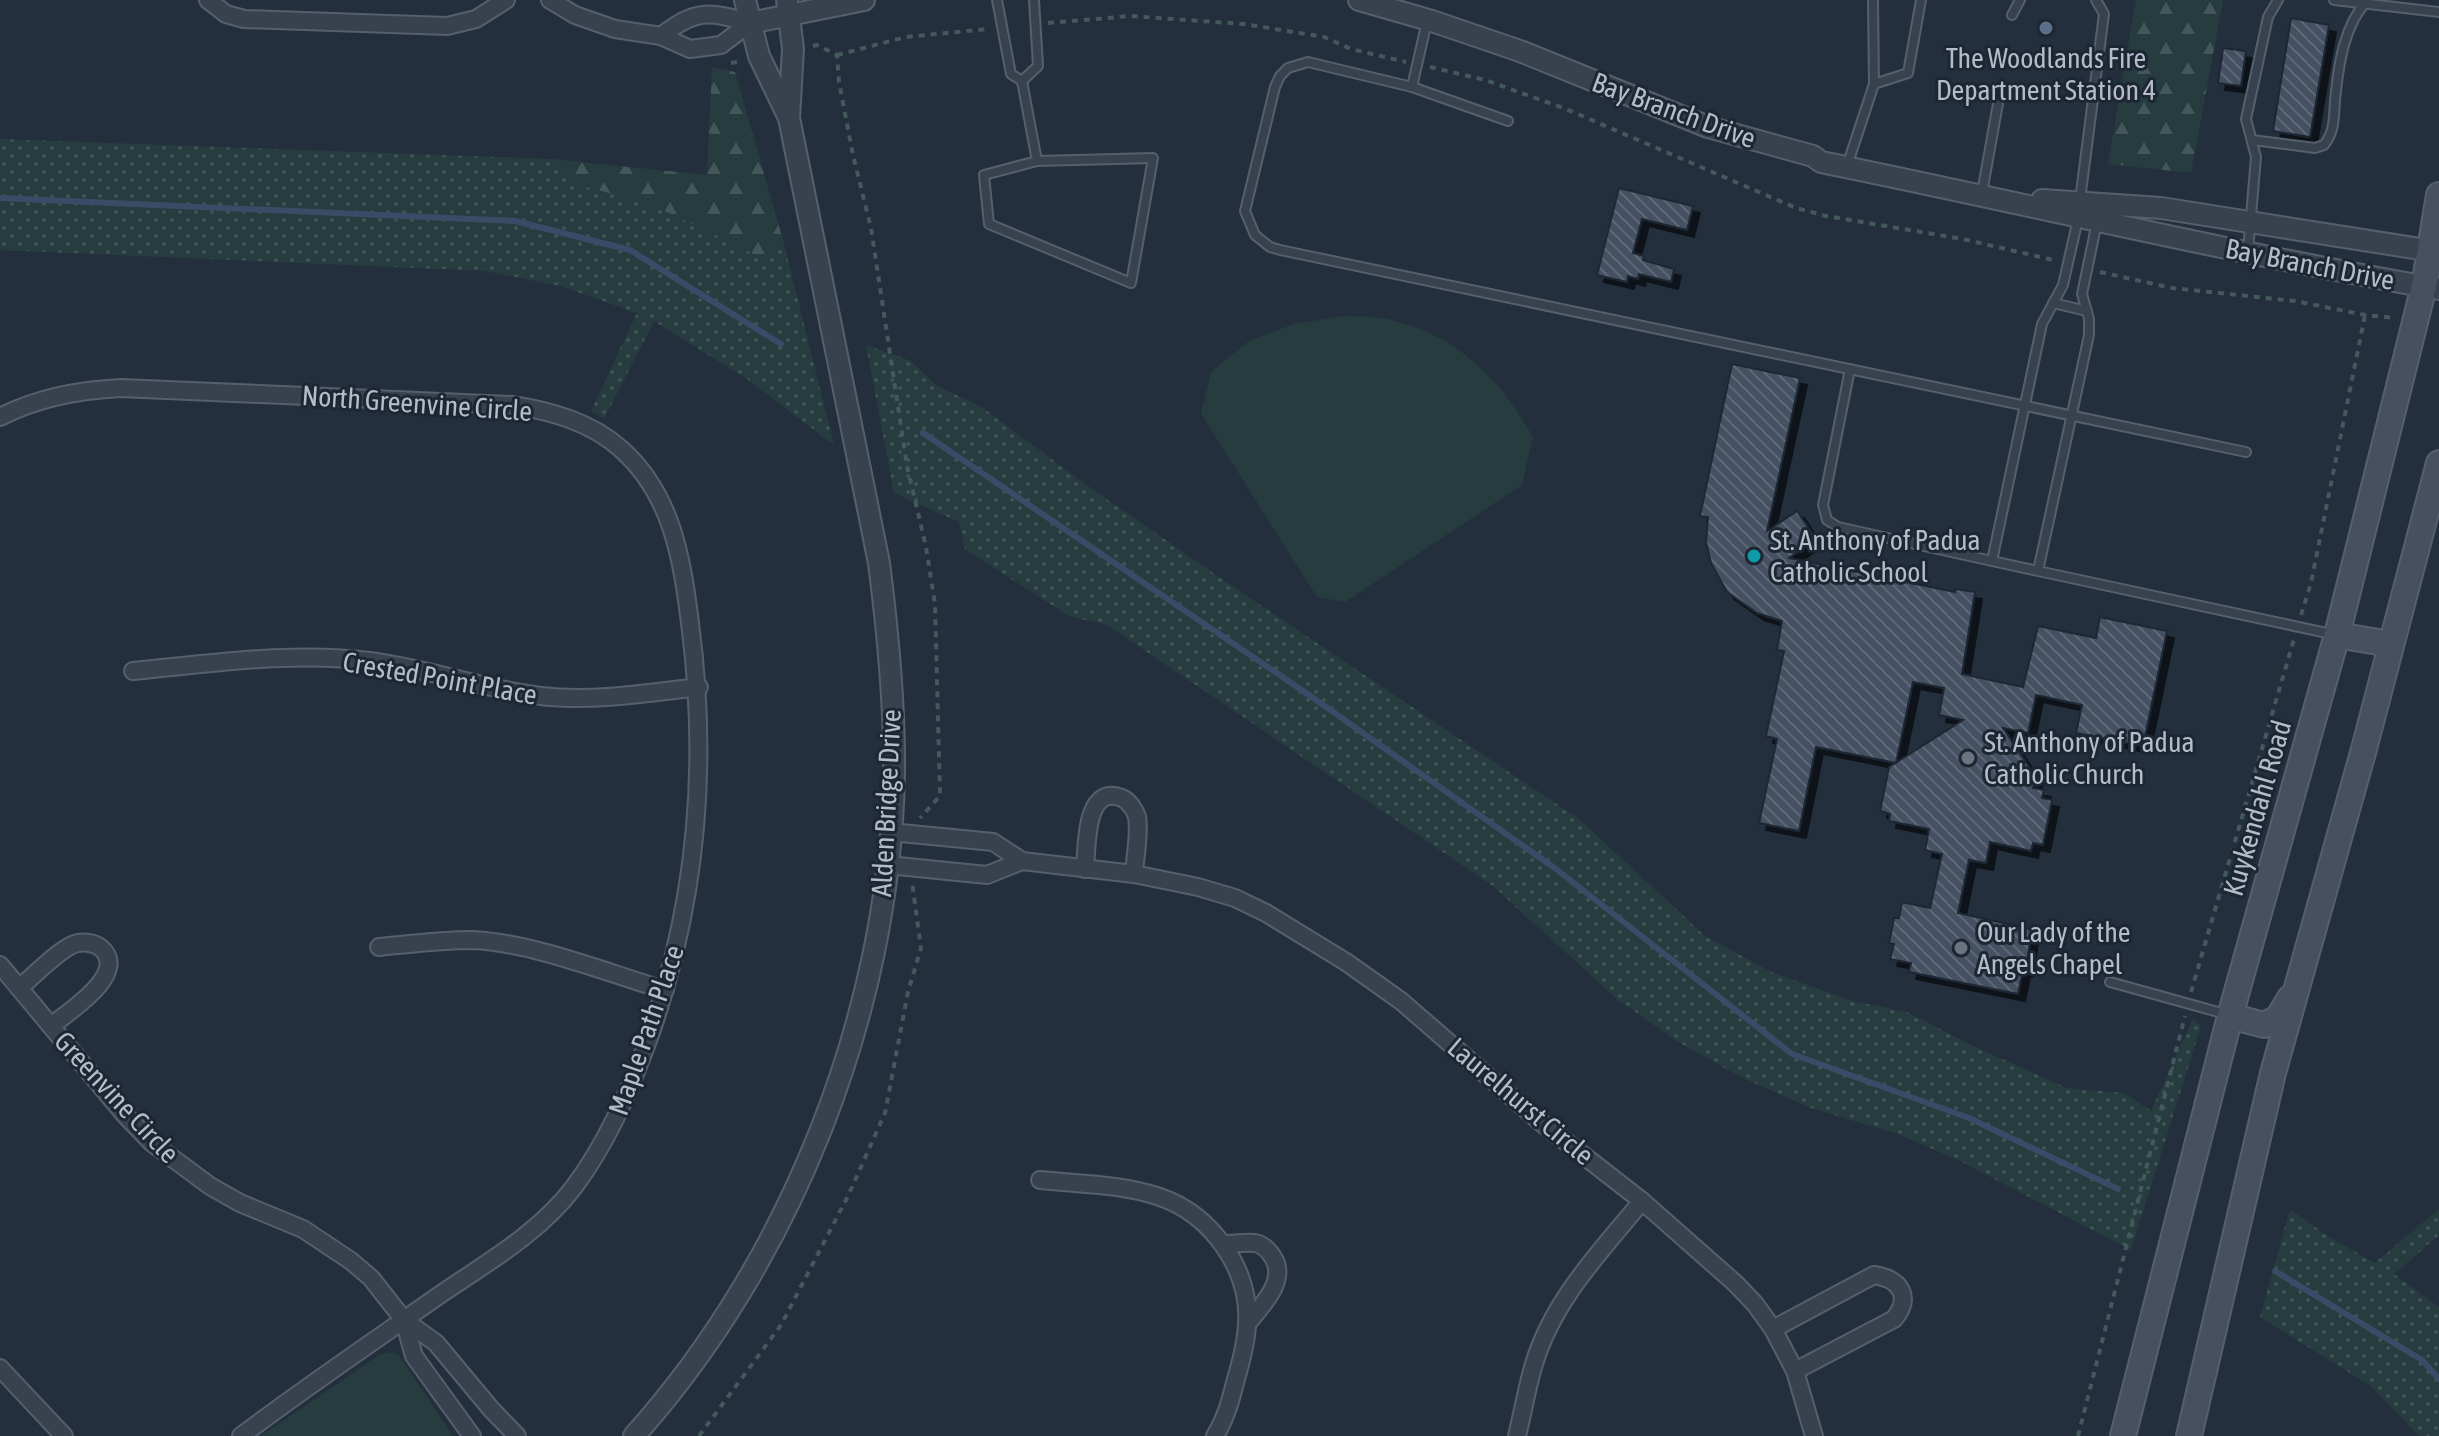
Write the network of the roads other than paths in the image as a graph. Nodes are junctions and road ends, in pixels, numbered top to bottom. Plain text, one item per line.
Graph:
1 (208, 0) edge
2 (506, 0) edge
3 (550, 0) edge
4 (745, 0) edge
5 (864, 0) edge
6 (997, 0) edge
7 (1034, 0) edge
8 (1359, 0) edge
9 (1873, 0) edge
10 (1921, 0) edge
11 (2020, 0) edge
12 (2096, 0) edge
13 (2278, 0) edge
14 (2334, 0) edge
15 (2365, 3) junction
16 (789, 7) edge
17 (2439, 12) edge
18 (2012, 15) dead end
19 (1427, 20) junction
20 (750, 23) junction
21 (661, 36) junction
22 (1022, 81) junction
23 (1874, 84) junction
24 (1412, 87) junction
25 (1999, 98) dead end
26 (789, 118) junction
27 (1508, 121) dead end
28 (2252, 140) junction
29 (1037, 161) junction
30 (1847, 167) junction
31 (2439, 195) edge
32 (1988, 196) junction
33 (2085, 215) junction
34 (2251, 221) junction
35 (2434, 251) edge
36 (2248, 252) junction
37 (2432, 288) edge
38 (2053, 303) junction
39 (2087, 311) junction
40 (1850, 369) junction
41 (2024, 405) junction
42 (2072, 415) junction
43 (0, 417) edge
44 (2246, 452) dead end
45 (2439, 463) edge
46 (1992, 561) junction
47 (2038, 571) junction
48 (2337, 635) junction
49 (2390, 644) junction
50 (133, 671) dead end
51 (699, 687) junction
52 (891, 832) junction
53 (1022, 861) junction
54 (888, 865) junction
55 (1085, 869) junction
56 (1134, 874) junction
57 (379, 947) dead end
58 (0, 965) edge
59 (2110, 982) dead end
60 (19, 988) junction
61 (665, 990) junction
62 (2295, 991) junction
63 (2230, 1016) junction
64 (51, 1026) junction
65 (1040, 1180) dead end
66 (1642, 1201) junction
67 (1223, 1244) junction
68 (404, 1320) junction
69 (1247, 1324) junction
70 (1773, 1329) junction
71 (0, 1368) edge
72 (1795, 1371) junction
73 (64, 1436) edge
74 (241, 1436) edge
75 (472, 1436) edge
76 (517, 1436) edge
77 (634, 1436) edge
78 (1215, 1436) edge
79 (1517, 1436) edge
80 (1814, 1436) edge
81 (2123, 1436) edge
82 (2189, 1436) edge

1 - 2 street
3 - 21 street
4 - 20 street, Alden Bridge Drive
5 - 16 street
6 - 22 lane
7 - 22 lane
8 - 19 street, Bay Branch Drive
9 - 23 lane
10 - 23 lane
11 - 18 lane
12 - 33 lane
13 - 28 lane
14 - 15 lane
15 - 17 lane
15 - 28 lane
16 - 20 street
16 - 26 street, Alden Bridge Drive
19 - 24 lane
19 - 30 street, Bay Branch Drive
20 - 21 street
20 - 21 street
20 - 26 street, Alden Bridge Drive
22 - 29 lane
23 - 30 lane
24 - 27 lane
24 - 40 lane
25 - 32 lane
26 - 52 street, Alden Bridge Drive
28 - 34 lane
29 - 29 lane
30 - 32 street, Bay Branch Drive
31 - 35 main road, Kuykendahl Road
32 - 33 street, Bay Branch Drive
33 - 34 street, Bay Branch Drive
33 - 36 street, Bay Branch Drive
33 - 38 lane
33 - 39 lane
34 - 35 street, Bay Branch Drive
34 - 36 lane
35 - 37 main road, Kuykendahl Road
36 - 37 street, Bay Branch Drive
37 - 48 main road, Kuykendahl Road
38 - 39 lane
38 - 41 lane
39 - 42 lane
40 - 41 lane
40 - 46 lane
41 - 42 lane
41 - 46 lane
42 - 44 lane
42 - 47 lane
43 - 51 street, North Greenvine Circle
45 - 49 main road
46 - 47 lane
47 - 48 lane
48 - 49 main road
48 - 63 main road, Kuykendahl Road
49 - 62 main road
50 - 51 street, Crested Point Place
51 - 61 street, Maple Path Place
52 - 53 street, Laurelhurst Circle
52 - 54 street, Alden Bridge Drive
53 - 54 street, Laurelhurst Circle
53 - 55 street, Laurelhurst Circle
54 - 77 street, Alden Bridge Drive
55 - 56 street, Laurelhurst Circle
55 - 56 street
56 - 66 street, Laurelhurst Circle
57 - 61 street
58 - 60 street, Greenvine Circle
59 - 63 lane
60 - 64 street, Greenvine Circle
60 - 64 street
61 - 68 street, Maple Path Place
62 - 63 main road
62 - 82 main road
63 - 81 main road, Kuykendahl Road
64 - 68 street, Greenvine Circle
65 - 67 street
66 - 70 street, Laurelhurst Circle
66 - 79 street
67 - 69 street
67 - 69 street
68 - 74 street, Maple Path Place
68 - 75 street, Greenvine Circle
68 - 76 street, Greenvine Circle
69 - 78 street
70 - 72 street, Laurelhurst Circle
70 - 72 street
71 - 73 street
72 - 80 street, Laurelhurst Circle

